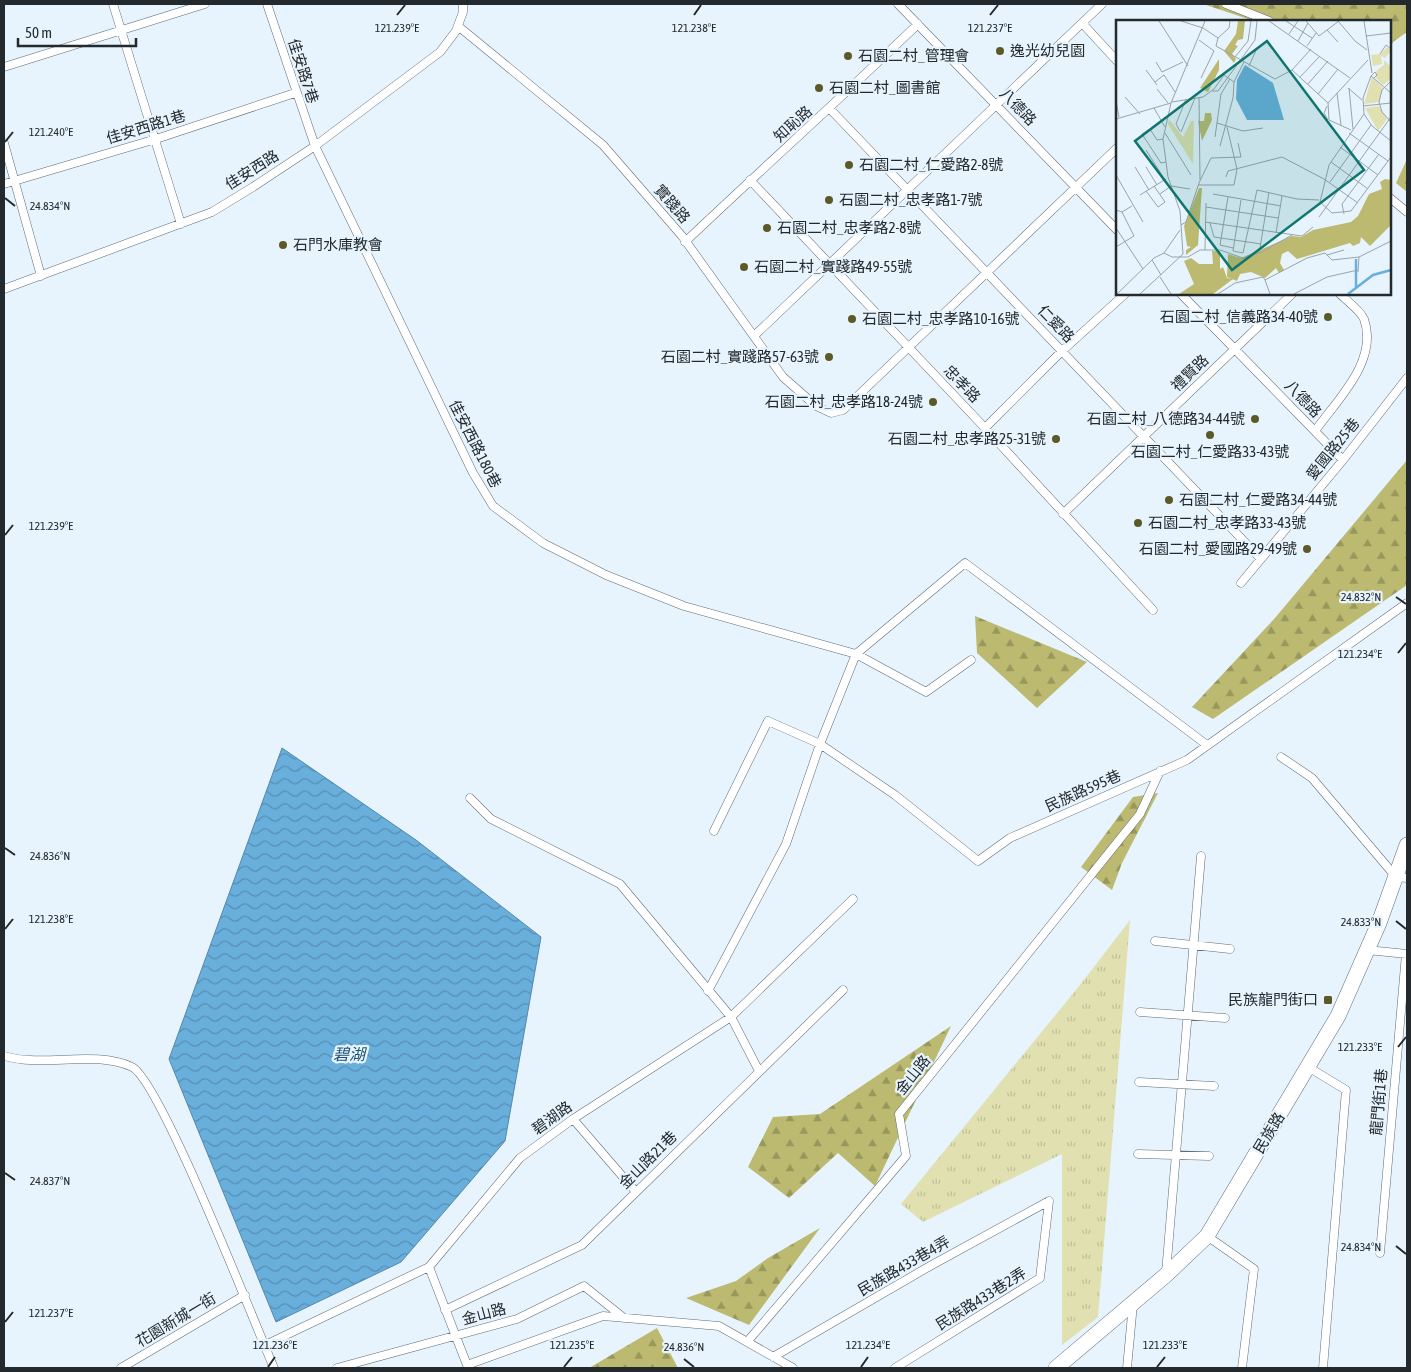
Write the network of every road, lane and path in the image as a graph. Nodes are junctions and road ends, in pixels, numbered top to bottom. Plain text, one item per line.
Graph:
1 (113, 4) edge
2 (206, 4) edge
3 (267, 4) edge
4 (463, 4) edge
5 (898, 4) edge
6 (1102, 4) edge
7 (1226, 4) edge
8 (1266, 20) edge
9 (1082, 23) junction
10 (918, 24) junction
11 (458, 26) junction
12 (120, 31) junction
13 (1116, 59) edge
14 (4, 67) edge
15 (296, 93) junction
16 (997, 104) junction
17 (830, 109) junction
18 (156, 139) junction
19 (4, 143) edge
20 (315, 146) junction
21 (1116, 149) edge
22 (750, 180) junction
23 (15, 181) junction
24 (4, 184) edge
25 (1076, 188) junction
26 (907, 189) junction
27 (1391, 199) edge
28 (1407, 212) edge
29 (181, 224) junction
30 (1116, 229) edge
31 (685, 242) junction
32 (828, 264) junction
33 (986, 272) junction
34 (41, 276) junction
35 (4, 289) edge
36 (1124, 295) edge
37 (1182, 295) edge
38 (1291, 295) edge
39 (1341, 295) edge
40 (754, 336) junction
41 (908, 348) junction
42 (1235, 348) junction
43 (1062, 351) junction
44 (1407, 378) edge
45 (986, 428) junction
46 (1315, 431) junction
47 (1144, 436) junction
48 (1343, 460) junction
49 (1063, 514) junction
50 (1261, 559) junction
51 (1241, 583) dead end
52 (1407, 603) edge
53 (1153, 610) dead end
54 (856, 654) junction
55 (971, 660) dead end
56 (820, 744) junction
57 (1207, 746) junction
58 (1281, 757) dead end
59 (1160, 772) junction
60 (470, 798) dead end
61 (714, 831) dead end
62 (1407, 846) edge
63 (1201, 856) dead end
64 (1402, 877) edge
65 (853, 899) dead end
66 (1155, 941) dead end
67 (1194, 945) junction
68 (1230, 949) dead end
69 (1367, 950) junction
70 (1407, 954) edge
71 (843, 990) dead end
72 (708, 991) junction
73 (1140, 1012) dead end
74 (1188, 1015) junction
75 (731, 1017) junction
76 (1225, 1018) dead end
77 (4, 1056) edge
78 (1308, 1067) junction
79 (759, 1071) junction
80 (1139, 1082) dead end
81 (1182, 1083) junction
82 (1214, 1086) dead end
83 (573, 1119) junction
84 (1138, 1154) dead end
85 (1176, 1156) junction
86 (1209, 1156) dead end
87 (636, 1192) junction
88 (1049, 1201) joint
89 (1207, 1236) junction
90 (1380, 1253) dead end
91 (429, 1267) junction
92 (1166, 1275) junction
93 (245, 1295) junction
94 (1133, 1304) junction
95 (445, 1310) junction
96 (624, 1318) junction
97 (455, 1336) junction
98 (747, 1342) junction
99 (264, 1346) junction
100 (773, 1357) junction
101 (121, 1368) edge
102 (274, 1368) edge
103 (337, 1368) edge
104 (793, 1368) edge
105 (895, 1368) edge
106 (1056, 1368) edge
107 (1126, 1368) edge
108 (1242, 1368) edge
109 (1323, 1368) edge

1 - 12 lane
2 - 12 lane
3 - 15 lane, 佳安路7巷
4 - 11 lane, 佳安西路
5 - 10 lane, 八德路
6 - 9 lane
7 - 8 lane
9 - 13 lane
9 - 16 lane
10 - 16 lane, 八德路
10 - 17 lane, 知恥路
11 - 20 lane, 佳安西路
11 - 31 lane, 實踐路
12 - 14 lane
12 - 18 lane
15 - 18 lane, 佳安西路1巷
15 - 20 lane, 佳安路7巷
16 - 25 lane, 八德路
16 - 26 lane
17 - 22 lane, 知恥路
17 - 26 lane, 仁愛路
18 - 23 lane, 佳安西路1巷
18 - 29 lane
19 - 23 lane
20 - 29 lane, 佳安西路
20 - 54 lane, 佳安西路180巷
21 - 25 lane
22 - 31 lane, 知恥路
22 - 32 lane, 忠孝路
23 - 24 lane, 佳安西路1巷
23 - 34 lane
25 - 30 lane, 八德路
25 - 33 lane
26 - 32 lane
26 - 33 lane, 仁愛路
27 - 28 lane
29 - 34 lane, 佳安西路
31 - 40 lane, 實踐路
32 - 40 lane
32 - 41 lane, 忠孝路
33 - 41 lane
33 - 43 lane, 仁愛路
34 - 35 lane, 佳安西路
36 - 43 lane
37 - 42 lane, 八德路
38 - 42 lane, 禮賢路
39 - 46 lane
40 - 41 lane, 實踐路
41 - 45 lane, 忠孝路
42 - 46 lane, 八德路
42 - 47 lane, 禮賢路
43 - 45 lane
43 - 47 lane, 仁愛路
44 - 48 lane, 愛國路25巷
45 - 49 lane, 忠孝路
46 - 48 lane, 八德路
47 - 49 lane, 禮賢路
47 - 50 lane, 仁愛路
48 - 50 lane, 愛國路25巷
49 - 53 lane, 忠孝路
50 - 51 lane, 愛國路25巷
52 - 57 lane, 民族路595巷
54 - 55 lane, 佳安西路180巷
54 - 56 lane
54 - 57 lane
56 - 59 lane, 民族路595巷
56 - 61 lane, 民族路595巷
56 - 72 lane
57 - 59 lane, 民族路595巷
58 - 64 lane
59 - 98 lane, 金山路
60 - 72 lane
62 - 64 street, 民族路
63 - 67 lane
64 - 69 street, 民族路
65 - 75 lane, 碧湖路
66 - 67 lane
67 - 68 lane
67 - 74 lane
69 - 70 lane
69 - 78 street, 民族路
70 - 90 lane, 龍門街1巷
71 - 79 lane, 金山路21巷
72 - 75 lane
73 - 74 lane
74 - 76 lane
74 - 81 lane
75 - 79 lane
75 - 83 lane, 碧湖路
77 - 93 lane
78 - 89 street, 民族路
78 - 109 lane
79 - 87 lane, 金山路21巷
80 - 81 lane
81 - 82 lane
81 - 85 lane
83 - 87 lane
83 - 91 lane, 碧湖路
84 - 85 lane
85 - 86 lane
85 - 92 lane
87 - 95 lane, 金山路21巷
88 - 100 lane, 民族路433巷4弄
88 - 105 lane, 民族路433巷2弄
89 - 92 street, 民族路
89 - 108 lane
91 - 95 lane
91 - 99 lane, 碧湖路
92 - 94 street, 民族路
93 - 99 lane
93 - 101 lane, 花園新城一街
94 - 106 street, 民族路
94 - 107 lane
95 - 97 lane
96 - 97 lane, 金山路
96 - 97 lane
96 - 98 lane
97 - 103 lane, 金山路
98 - 100 lane
99 - 102 lane
100 - 104 lane

